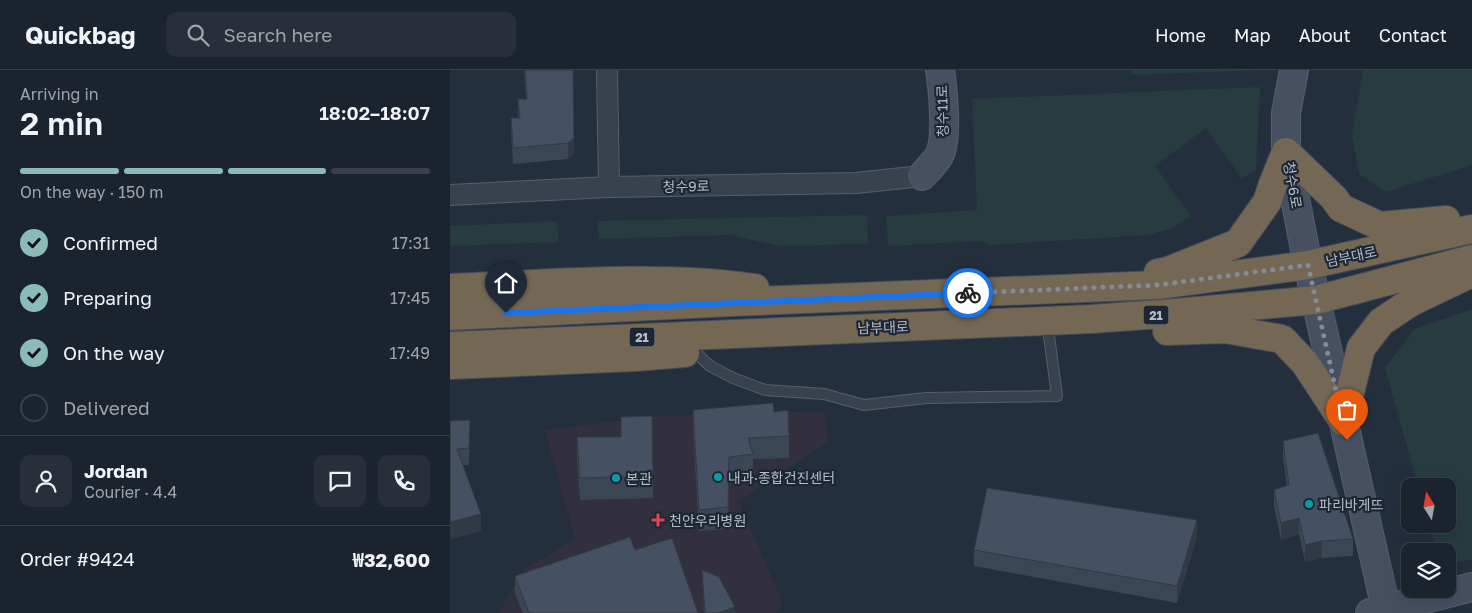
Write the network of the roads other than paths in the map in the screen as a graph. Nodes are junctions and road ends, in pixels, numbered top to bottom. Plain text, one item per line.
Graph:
1 (607, 70) edge
2 (940, 70) edge
3 (1294, 70) edge
4 (1286, 152) junction
5 (922, 176) joint
6 (609, 187) junction
7 (450, 195) edge
8 (1472, 217) edge
9 (1472, 230) edge
10 (1472, 259) edge
11 (1308, 265) junction
12 (1472, 273) edge
13 (450, 288) edge
14 (1079, 288) junction
15 (833, 298) junction
16 (1316, 300) junction
17 (450, 316) edge
18 (1091, 319) junction
19 (1047, 320) junction
20 (834, 329) junction
21 (450, 346) edge
22 (695, 352) junction
23 (450, 365) edge
24 (1343, 421) junction
25 (1472, 587) edge
26 (1381, 611) edge

1 - 6 street
2 - 5 street, 청수11로
3 - 4 street, 청수6로
4 - 8 highway
4 - 11 street, 청수6로
4 - 14 highway
5 - 6 street, 청수9로
6 - 7 street, 청수9로
9 - 11 highway, 남부대로 / 21
10 - 16 highway, 남부대로 / 21
11 - 14 highway, 남부대로 / 21
11 - 16 street, 청수6로
12 - 24 highway
13 - 15 highway
14 - 15 highway, 남부대로 / 21
15 - 17 highway, 남부대로 / 21
16 - 18 highway, 남부대로 / 21
16 - 24 street
18 - 19 highway, 남부대로 / 21
18 - 24 highway
19 - 20 highway, 남부대로 / 21
19 - 22 lane
20 - 21 highway, 남부대로 / 21
20 - 22 highway
22 - 23 highway
24 - 26 street
25 - 26 street

